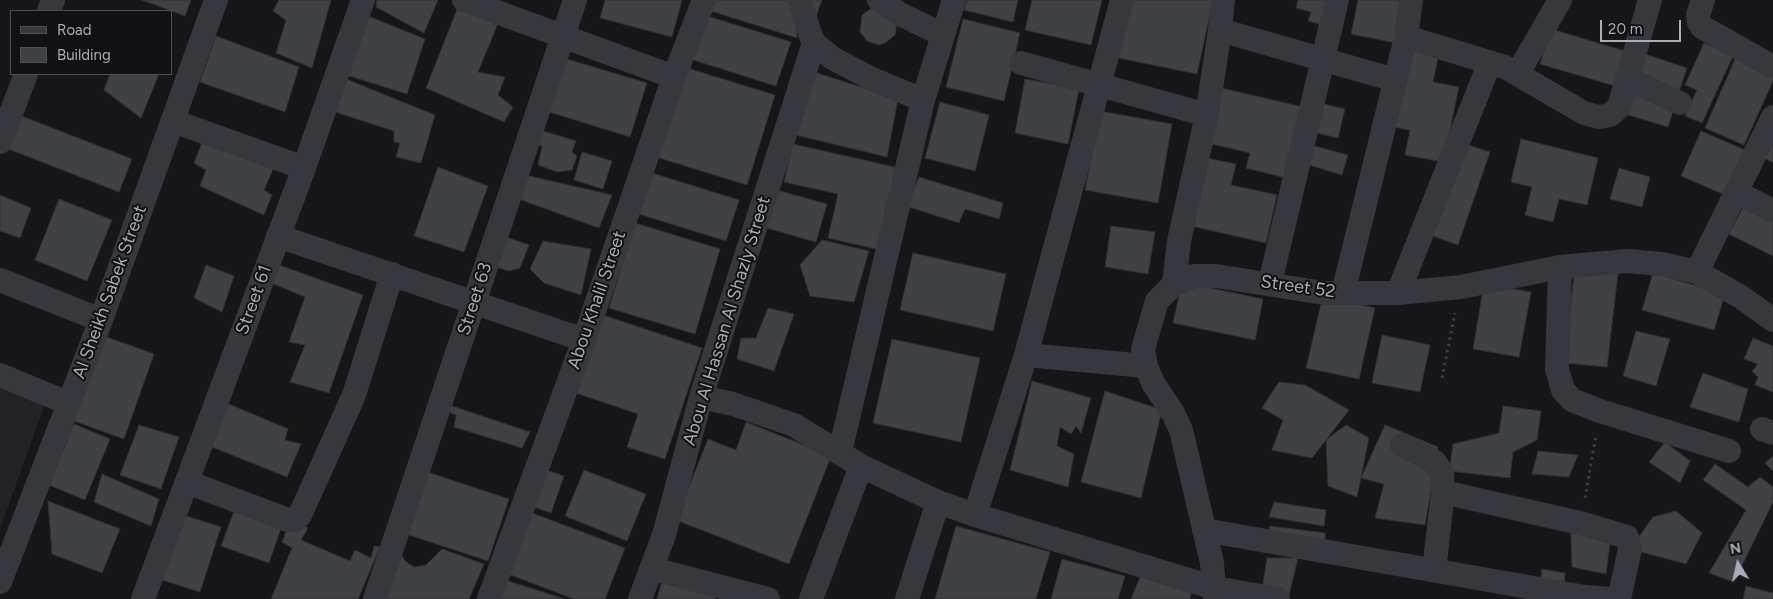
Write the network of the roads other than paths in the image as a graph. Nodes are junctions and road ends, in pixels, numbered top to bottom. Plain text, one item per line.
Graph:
1 (216, 0) edge
2 (363, 0) edge
3 (464, 0) edge
4 (575, 0) edge
5 (704, 0) edge
6 (800, 0) edge
7 (879, 0) edge
8 (954, 0) edge
9 (1122, 0) edge
10 (1223, 0) edge
11 (1337, 0) edge
12 (1411, 0) edge
13 (1560, 0) edge
14 (1650, 0) edge
15 (1703, 0) edge
16 (1220, 30) junction
17 (564, 35) junction
18 (943, 35) junction
19 (1406, 37) junction
20 (814, 43) junction
21 (1322, 59) junction
22 (1490, 62) junction
23 (1021, 63) dead end
24 (1773, 67) edge
25 (1518, 73) junction
26 (26, 75) edge
27 (674, 77) junction
28 (1627, 78) junction
29 (1395, 80) junction
30 (1097, 85) junction
31 (923, 100) junction
32 (1680, 102) dead end
33 (1207, 115) junction
34 (1773, 117) edge
35 (173, 121) junction
36 (0, 142) edge
37 (304, 168) junction
38 (1736, 192) junction
39 (1773, 211) edge
40 (278, 236) junction
41 (1560, 267) junction
42 (1697, 272) junction
43 (392, 274) junction
44 (0, 280) edge
45 (1270, 283) junction
46 (1174, 284) junction
47 (1343, 293) junction
48 (1398, 293) junction
49 (474, 302) junction
50 (101, 320) junction
51 (1773, 320) edge
52 (584, 340) junction
53 (1026, 355) junction
54 (1146, 366) junction
55 (0, 376) edge
56 (701, 397) junction
57 (68, 403) junction
58 (1402, 444) dead end
59 (1729, 451) dead end
60 (840, 452) junction
61 (861, 466) junction
62 (187, 482) junction
63 (1443, 492) junction
64 (938, 502) junction
65 (975, 515) junction
66 (1204, 530) junction
67 (653, 569) junction
68 (1434, 570) junction
69 (0, 582) edge
70 (1214, 594) edge
71 (1585, 598) edge
72 (143, 599) edge
73 (375, 599) edge
74 (489, 599) edge
75 (640, 599) edge
76 (768, 599) edge
77 (811, 599) edge
78 (908, 599) edge
79 (1278, 599) edge
80 (1612, 599) edge
81 (1619, 599) edge

1 - 35 street, Al Sheikh Sabek Street
2 - 37 street, Street 61
3 - 17 street
4 - 17 street, Street 63
5 - 27 street, Abou Khalil Street
6 - 20 street
7 - 18 street
8 - 18 street
9 - 30 street
10 - 16 street
11 - 21 street
12 - 19 street
13 - 25 street
14 - 28 street
15 - 24 street
16 - 21 street
16 - 33 street
17 - 27 street
17 - 49 street, Street 63
18 - 31 street
19 - 22 street
19 - 29 street
20 - 31 street
20 - 56 street, Abou Al Hassan Al Shazly Street
21 - 29 street
21 - 45 street
22 - 25 street
22 - 48 street
23 - 30 street
25 - 28 street
26 - 36 street
27 - 52 street, Abou Khalil Street
28 - 32 street
29 - 47 street
30 - 33 street
30 - 53 street
31 - 60 street
33 - 46 street
34 - 38 street
35 - 37 street
35 - 50 street, Al Sheikh Sabek Street
37 - 40 street, Street 61
38 - 39 street
38 - 42 street
40 - 43 street
40 - 62 street, Street 61
41 - 42 street, Street 52
41 - 48 street, Street 52
41 - 59 street
42 - 51 street, Street 52
43 - 49 street
43 - 62 street
44 - 50 street
45 - 46 street, Street 52
45 - 47 street, Street 52
46 - 54 street, Street 52
47 - 48 street, Street 52
49 - 52 street
49 - 73 street, Street 63
50 - 57 street, Al Sheikh Sabek Street
52 - 74 street, Abou Khalil Street
53 - 54 street
53 - 65 street
54 - 66 street, Street 52
55 - 57 street
56 - 60 street
56 - 67 street, Abou Al Hassan Al Shazly Street
57 - 69 street, Al Sheikh Sabek Street
58 - 63 street
60 - 61 street
61 - 64 street
61 - 77 street
62 - 72 street, Street 61
63 - 68 street
63 - 81 street
64 - 65 street
64 - 78 street
65 - 70 street
66 - 68 street
66 - 70 street, Street 52
67 - 75 street, Abou Al Hassan Al Shazly Street
67 - 76 street
68 - 71 street
70 - 79 street
71 - 80 street

